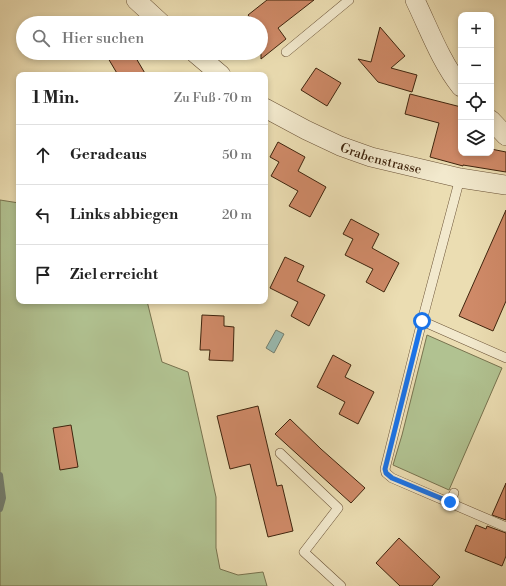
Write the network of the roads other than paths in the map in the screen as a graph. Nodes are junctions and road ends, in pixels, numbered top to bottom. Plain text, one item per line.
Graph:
1 (136, 0) edge
2 (349, 0) edge
3 (415, 0) edge
4 (153, 16) edge
5 (286, 52) dead end
6 (203, 60) edge
7 (217, 72) edge
8 (458, 84) edge
9 (268, 110) edge
10 (494, 123) edge
11 (506, 136) edge
12 (460, 178) junction
13 (506, 185) edge
14 (422, 321) junction
15 (506, 358) edge
16 (280, 453) dead end
17 (454, 493) dead end
18 (450, 502) junction
19 (506, 527) edge
20 (341, 586) edge

1 - 4 street
2 - 5 lane
3 - 8 street
6 - 7 street
9 - 12 street, Grabenstrasse
10 - 11 street
12 - 13 street, Grabenstrasse
12 - 14 lane
14 - 15 lane
14 - 18 lane
16 - 20 lane
17 - 18 lane
18 - 19 lane

